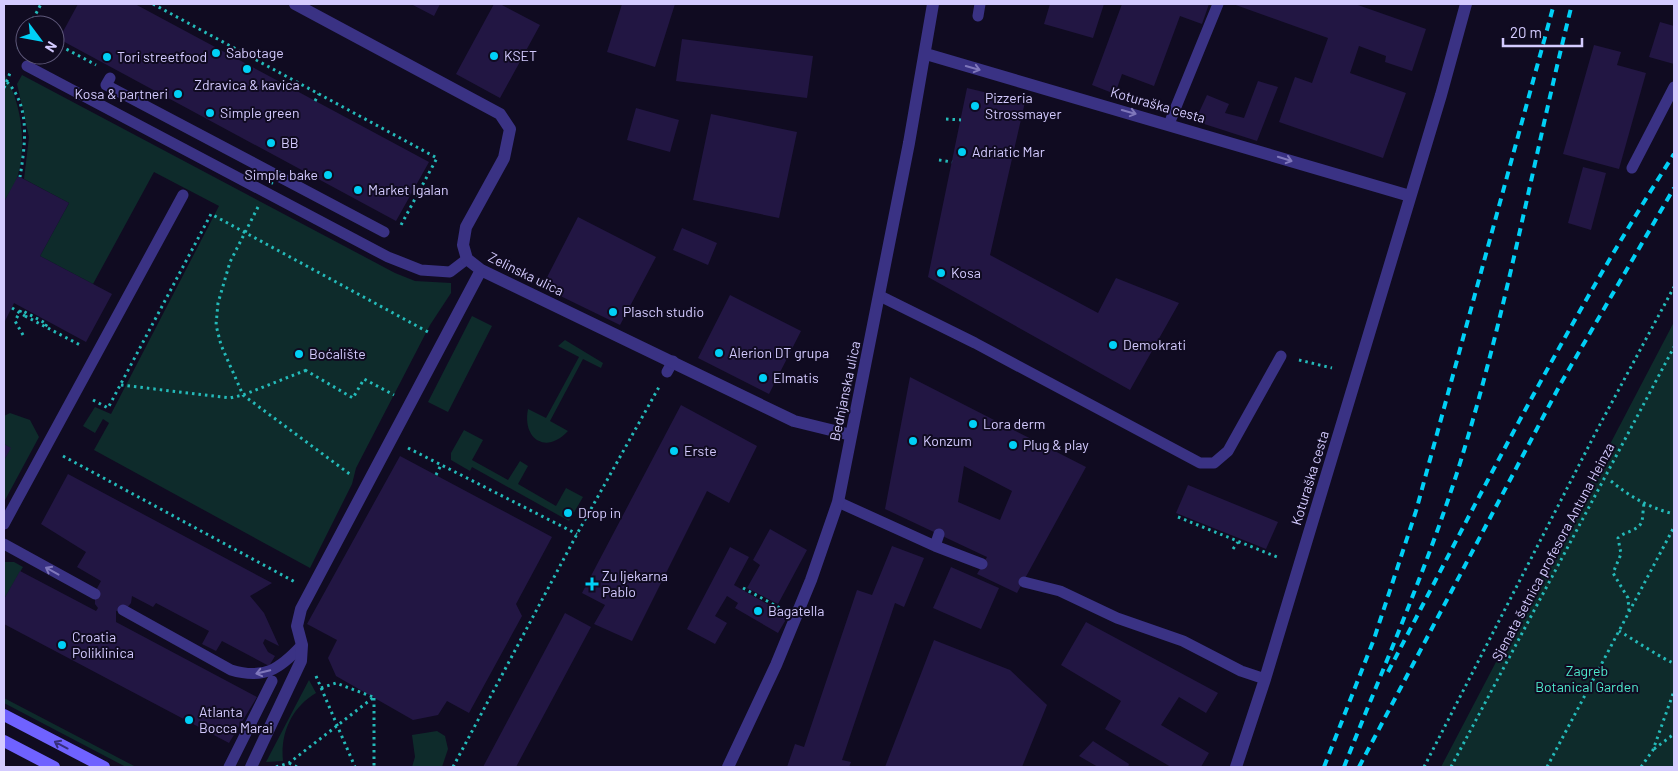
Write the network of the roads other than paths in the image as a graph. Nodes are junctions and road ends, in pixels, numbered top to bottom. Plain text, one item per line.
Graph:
1 (295, 4) edge
2 (933, 4) edge
3 (1218, 4) edge
4 (1466, 4) edge
5 (926, 54) junction
6 (27, 66) dead end
7 (110, 78) dead end
8 (1674, 87) edge
9 (1169, 124) junction
10 (1632, 168) dead end
11 (183, 195) dead end
12 (1410, 196) junction
13 (384, 232) dead end
14 (466, 259) junction
15 (481, 270) junction
16 (880, 296) junction
17 (1281, 356) road end
18 (851, 435) junction
19 (838, 502) junction
20 (4, 524) edge
21 (940, 534) dead end
22 (4, 544) edge
23 (935, 546) junction
24 (982, 564) dead end
25 (1024, 582) dead end
26 (94, 594) dead end
27 (123, 610) dead end
28 (302, 645) junction
29 (1265, 679) junction
30 (272, 681) dead end
31 (4, 715) edge
32 (4, 741) edge
33 (54, 767) edge
34 (104, 767) edge
35 (229, 767) edge
36 (251, 767) edge
37 (728, 767) edge
38 (1236, 767) edge

1 - 14 street, Zelinska ulica
2 - 5 street, Bednjanska ulica
3 - 9 lane
4 - 12 street, Koturaška cesta
5 -> 9 street, Koturaška cesta
5 - 16 street, Bednjanska ulica
6 - 14 lane
7 - 13 lane
8 - 10 lane
9 -> 12 street, Koturaška cesta
11 - 20 lane
12 - 29 street, Koturaška cesta
14 - 15 street, Zelinska ulica
15 - 18 street, Zelinska ulica
15 - 28 street
16 - 17 lane
16 - 18 street, Bednjanska ulica
18 - 19 street, Bednjanska ulica
19 - 23 lane
19 - 37 street, Bednjanska ulica
21 - 23 lane
26 -> 22 lane
23 - 24 lane
25 - 29 lane
28 -> 27 lane
28 - 36 street
29 - 38 street, Koturaška cesta
30 - 35 lane
34 -> 31 street
32 - 33 street

